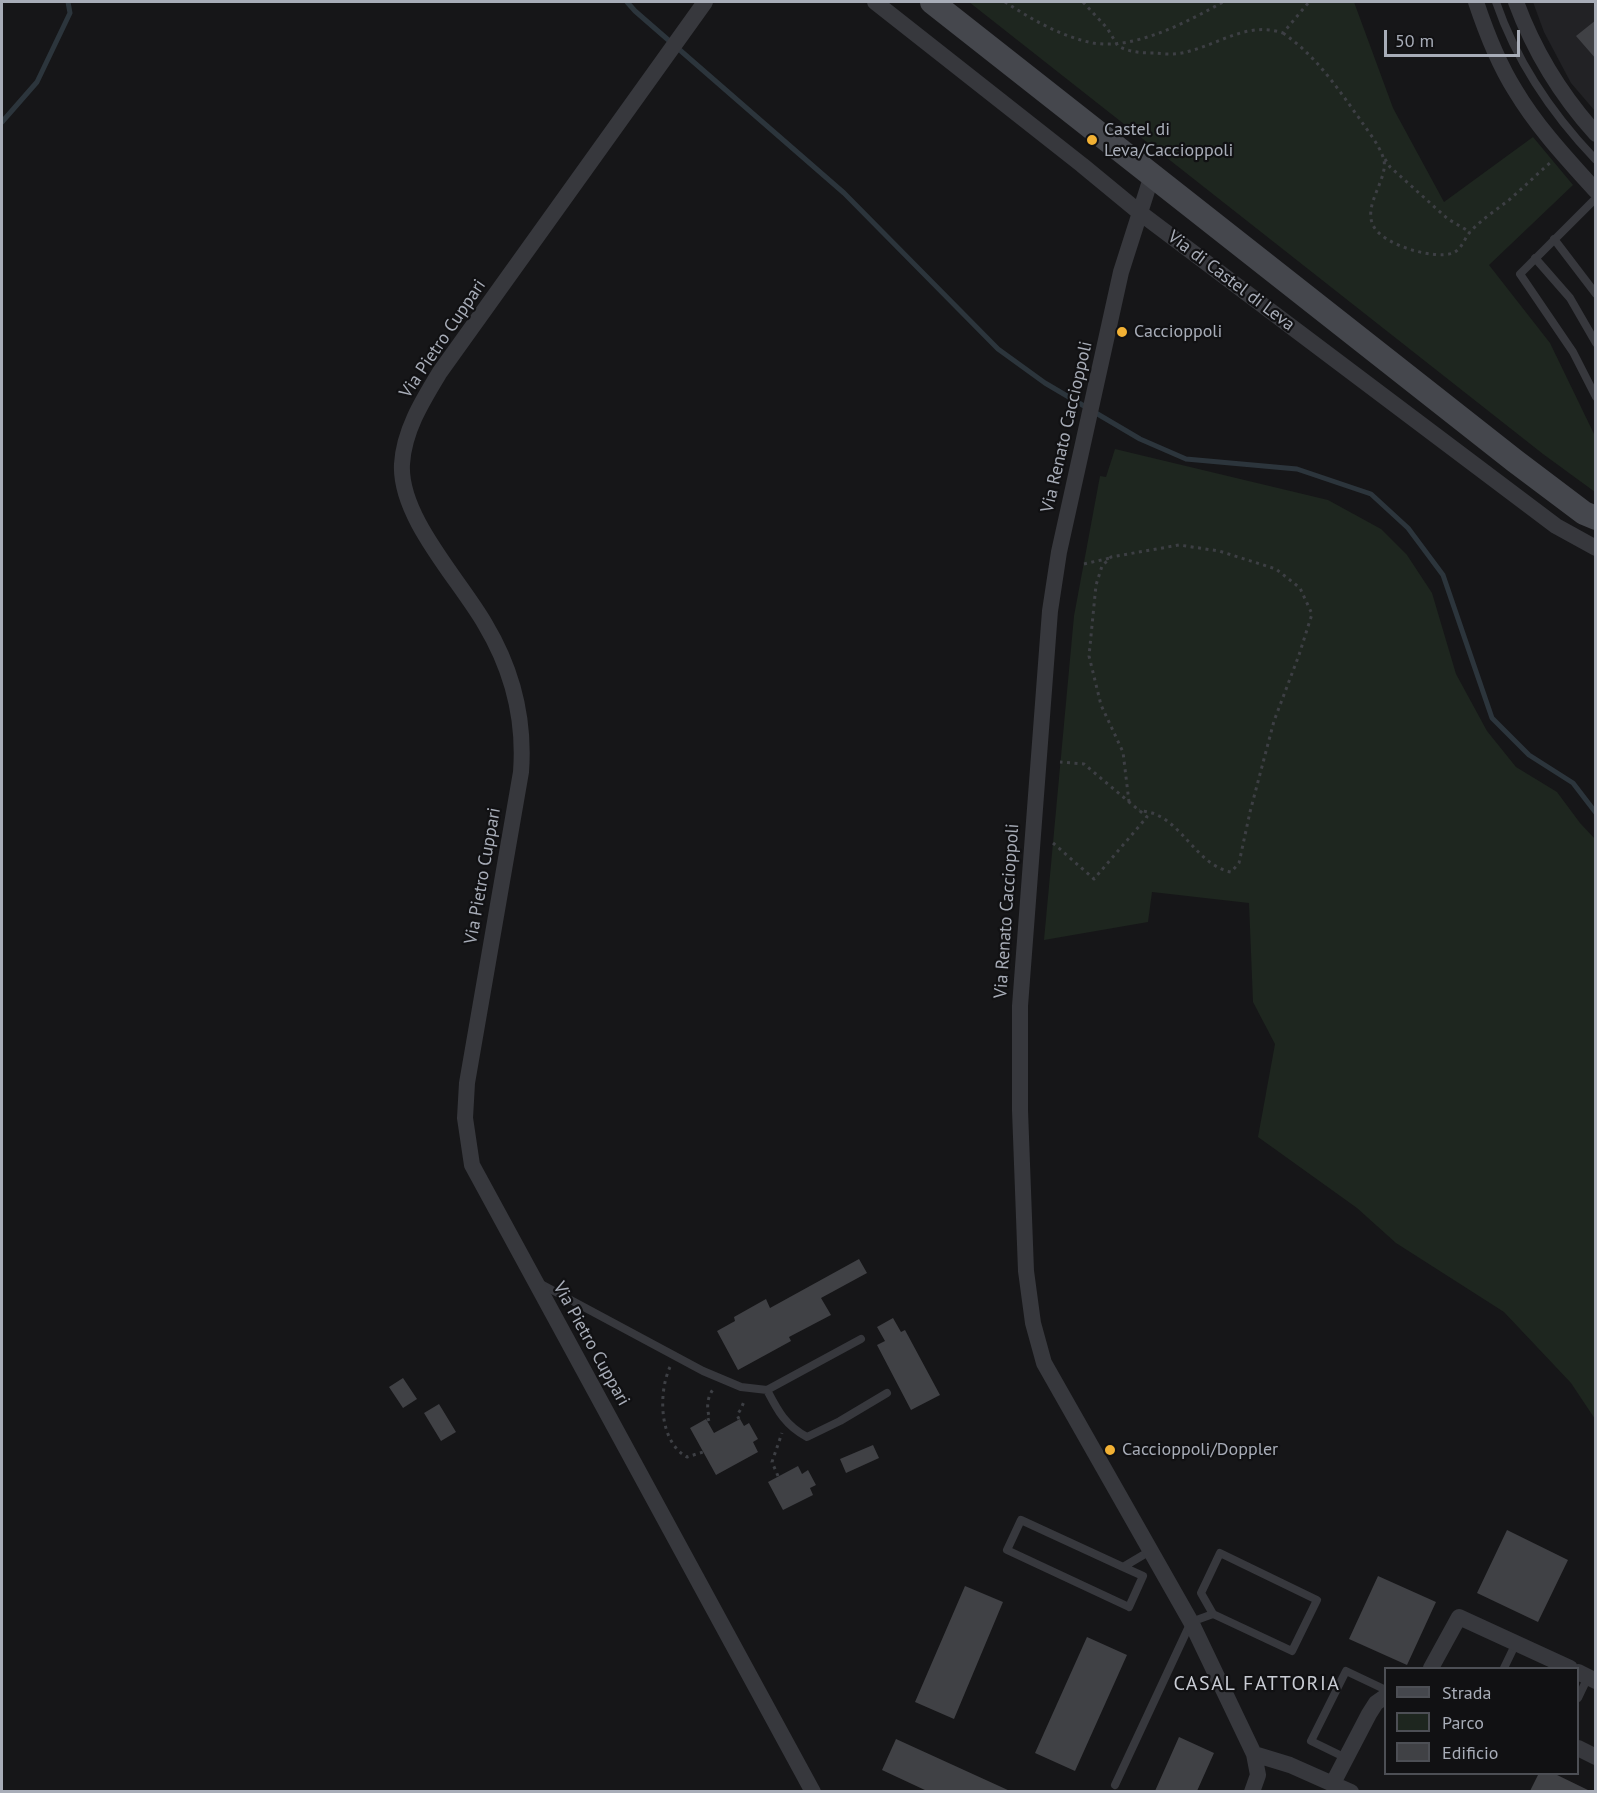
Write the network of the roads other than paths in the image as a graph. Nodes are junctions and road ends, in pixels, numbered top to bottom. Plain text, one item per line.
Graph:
1 (705, 2) edge
2 (875, 2) edge
3 (932, 2) edge
4 (1476, 2) edge
5 (1496, 2) edge
6 (1516, 2) edge
7 (1596, 134) edge
8 (1596, 160) edge
9 (1152, 175) junction
10 (1596, 191) edge
11 (1596, 198) edge
12 (1139, 212) junction
13 (1554, 239) junction
14 (1535, 258) junction
15 (1596, 294) edge
16 (1596, 343) edge
17 (1596, 397) edge
18 (1596, 518) edge
19 (1596, 548) edge
20 (534, 1280) junction
21 (861, 1339) dead end
22 (767, 1390) junction
23 (887, 1394) dead end
24 (1150, 1551) junction
25 (1123, 1567) junction
26 (1213, 1614) junction
27 (1191, 1622) junction
28 (1516, 1643) junction
29 (1432, 1667) edge
30 (1504, 1667) edge
31 (1568, 1667) edge
32 (1587, 1677) edge
33 (1384, 1689) edge
34 (1579, 1696) edge
35 (1384, 1697) edge
36 (1579, 1748) edge
37 (1254, 1754) junction
38 (1596, 1756) edge
39 (1346, 1758) junction
40 (1333, 1783) junction
41 (1115, 1785) dead end
42 (813, 1791) edge
43 (1252, 1791) edge
44 (1351, 1791) edge

1 - 20 street, Via Pietro Cuppari
2 - 12 street, Via di Castel di Leva
3 - 9 street, Via di Castel di Leva
4 - 10 street
5 - 8 lane
6 - 7 street
9 - 12 street, Via Renato Caccioppoli
9 - 18 street, Via di Castel di Leva
11 - 13 lane
12 - 19 street, Via di Castel di Leva
12 - 24 street, Via Renato Caccioppoli
13 - 14 lane
13 - 15 lane
14 - 16 lane
14 - 17 lane
20 - 22 lane
20 - 42 street, Via Pietro Cuppari
21 - 22 lane
22 - 23 lane
24 - 25 lane
24 - 27 street, Via Renato Caccioppoli
25 - 25 lane
26 - 26 lane
26 - 27 lane
27 - 37 street, Via Renato Caccioppoli
27 - 41 lane
28 - 29 street
28 - 30 lane
28 - 31 street
32 - 34 lane
33 - 39 lane
35 - 39 street
36 - 38 street
37 - 40 street
37 - 43 street
39 - 40 street
40 - 44 street

